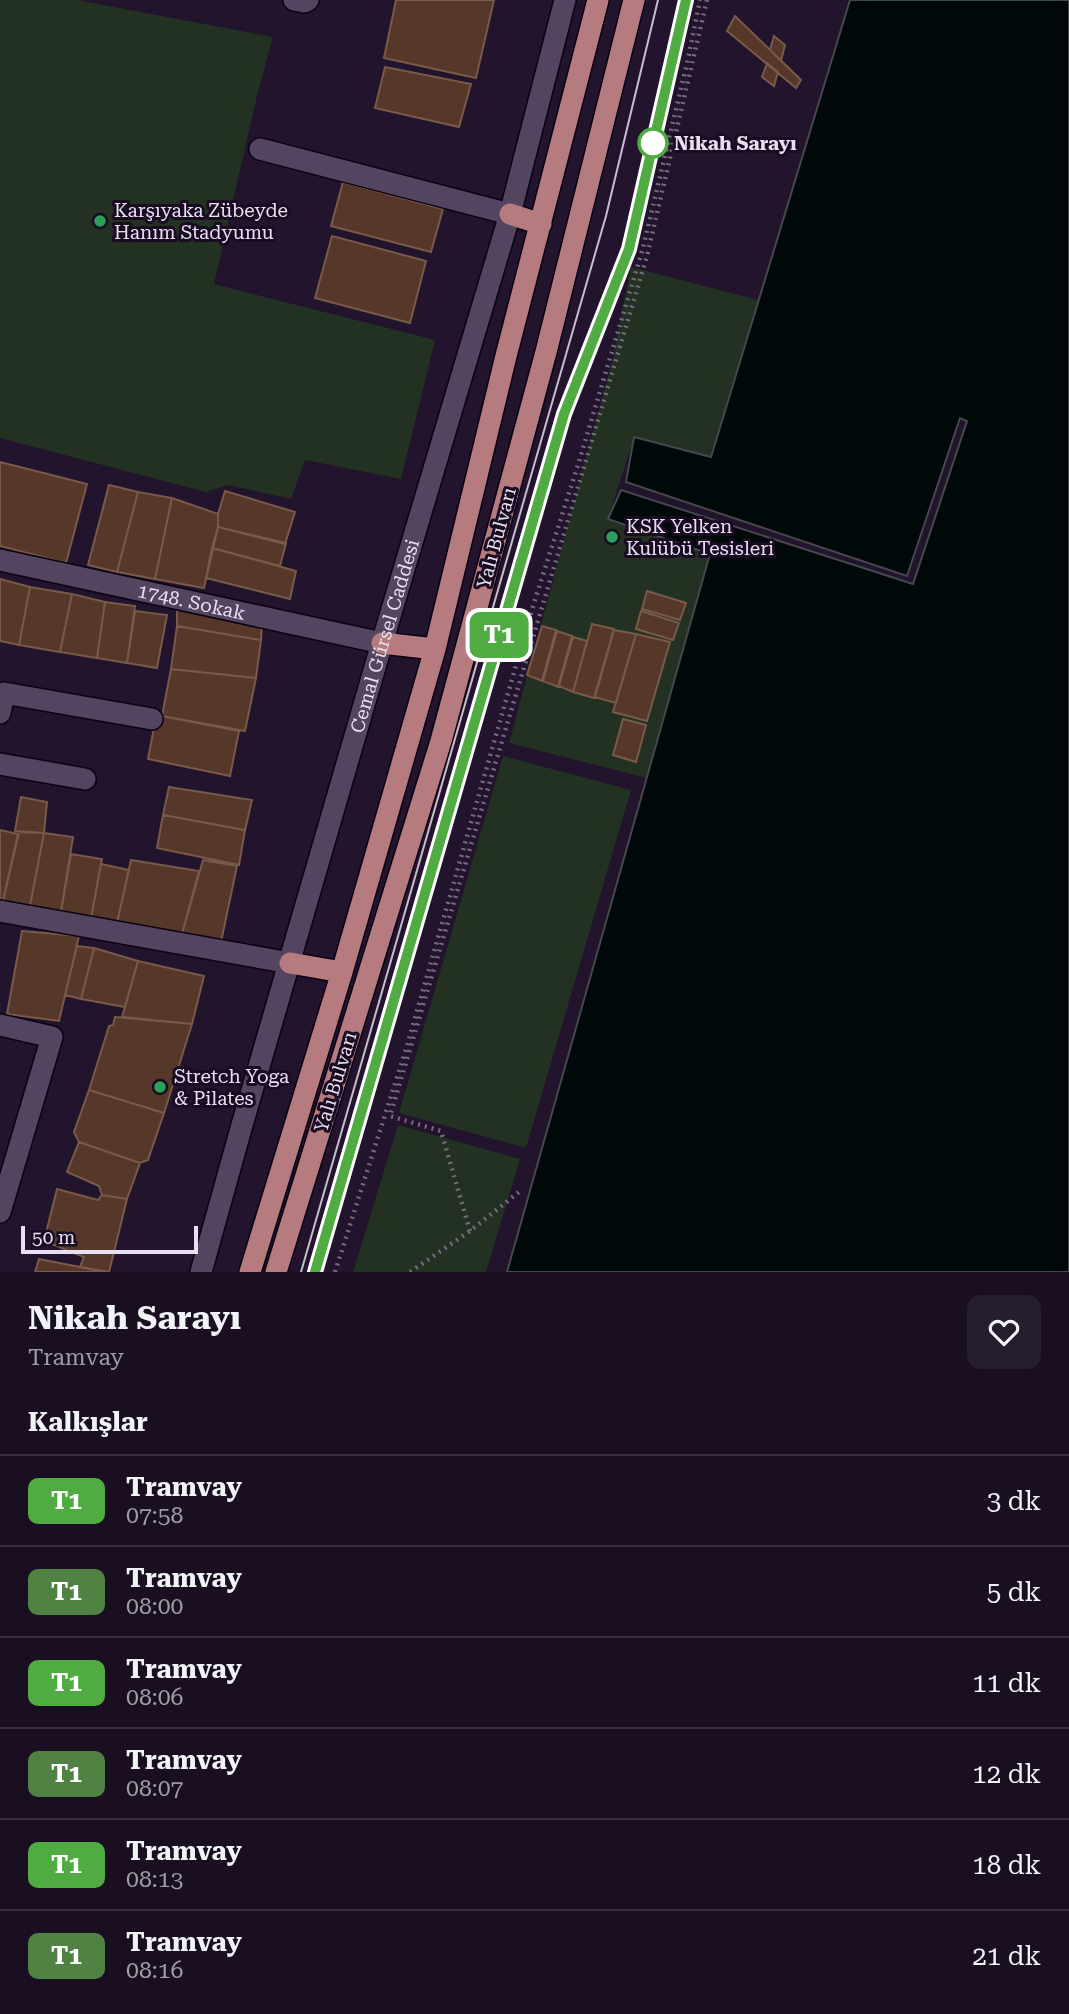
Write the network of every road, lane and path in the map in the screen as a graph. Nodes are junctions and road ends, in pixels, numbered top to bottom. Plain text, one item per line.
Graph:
1 (294, 0) edge
2 (309, 0) edge
3 (565, 0) edge
4 (598, 0) edge
5 (634, 0) edge
6 (701, 0) edge
7 (707, 0) edge
8 (260, 149) dead end
9 (510, 215) junction
10 (541, 224) junction
11 (0, 560) edge
12 (382, 643) junction
13 (435, 649) junction
14 (0, 713) edge
15 (152, 719) dead end
16 (0, 764) edge
17 (85, 779) dead end
18 (0, 911) edge
19 (290, 963) junction
20 (342, 972) junction
21 (0, 1026) edge
22 (519, 1192) dead end
23 (0, 1212) edge
24 (470, 1231) junction
25 (201, 1272) edge
26 (250, 1272) edge
27 (276, 1272) edge
28 (335, 1272) edge
29 (410, 1272) edge

1 - 2 street
3 - 9 street, Cemal Gürsel Caddesi
4 - 10 main road, Yalı Bulvarı
5 - 27 main road, Yalı Bulvarı
6 - 28 path
7 - 24 path
8 - 9 street
9 - 10 main road
9 - 12 street, Cemal Gürsel Caddesi
10 - 13 main road, Yalı Bulvarı
11 - 12 street, 1748. Sokak
12 - 13 main road
12 - 19 street, Cemal Gürsel Caddesi
13 - 20 main road, Yalı Bulvarı
14 - 15 street
16 - 17 street
18 - 19 street
19 - 20 main road
19 - 25 street, Cemal Gürsel Caddesi
20 - 26 main road, Yalı Bulvarı
21 - 23 street
22 - 24 path
24 - 29 path

